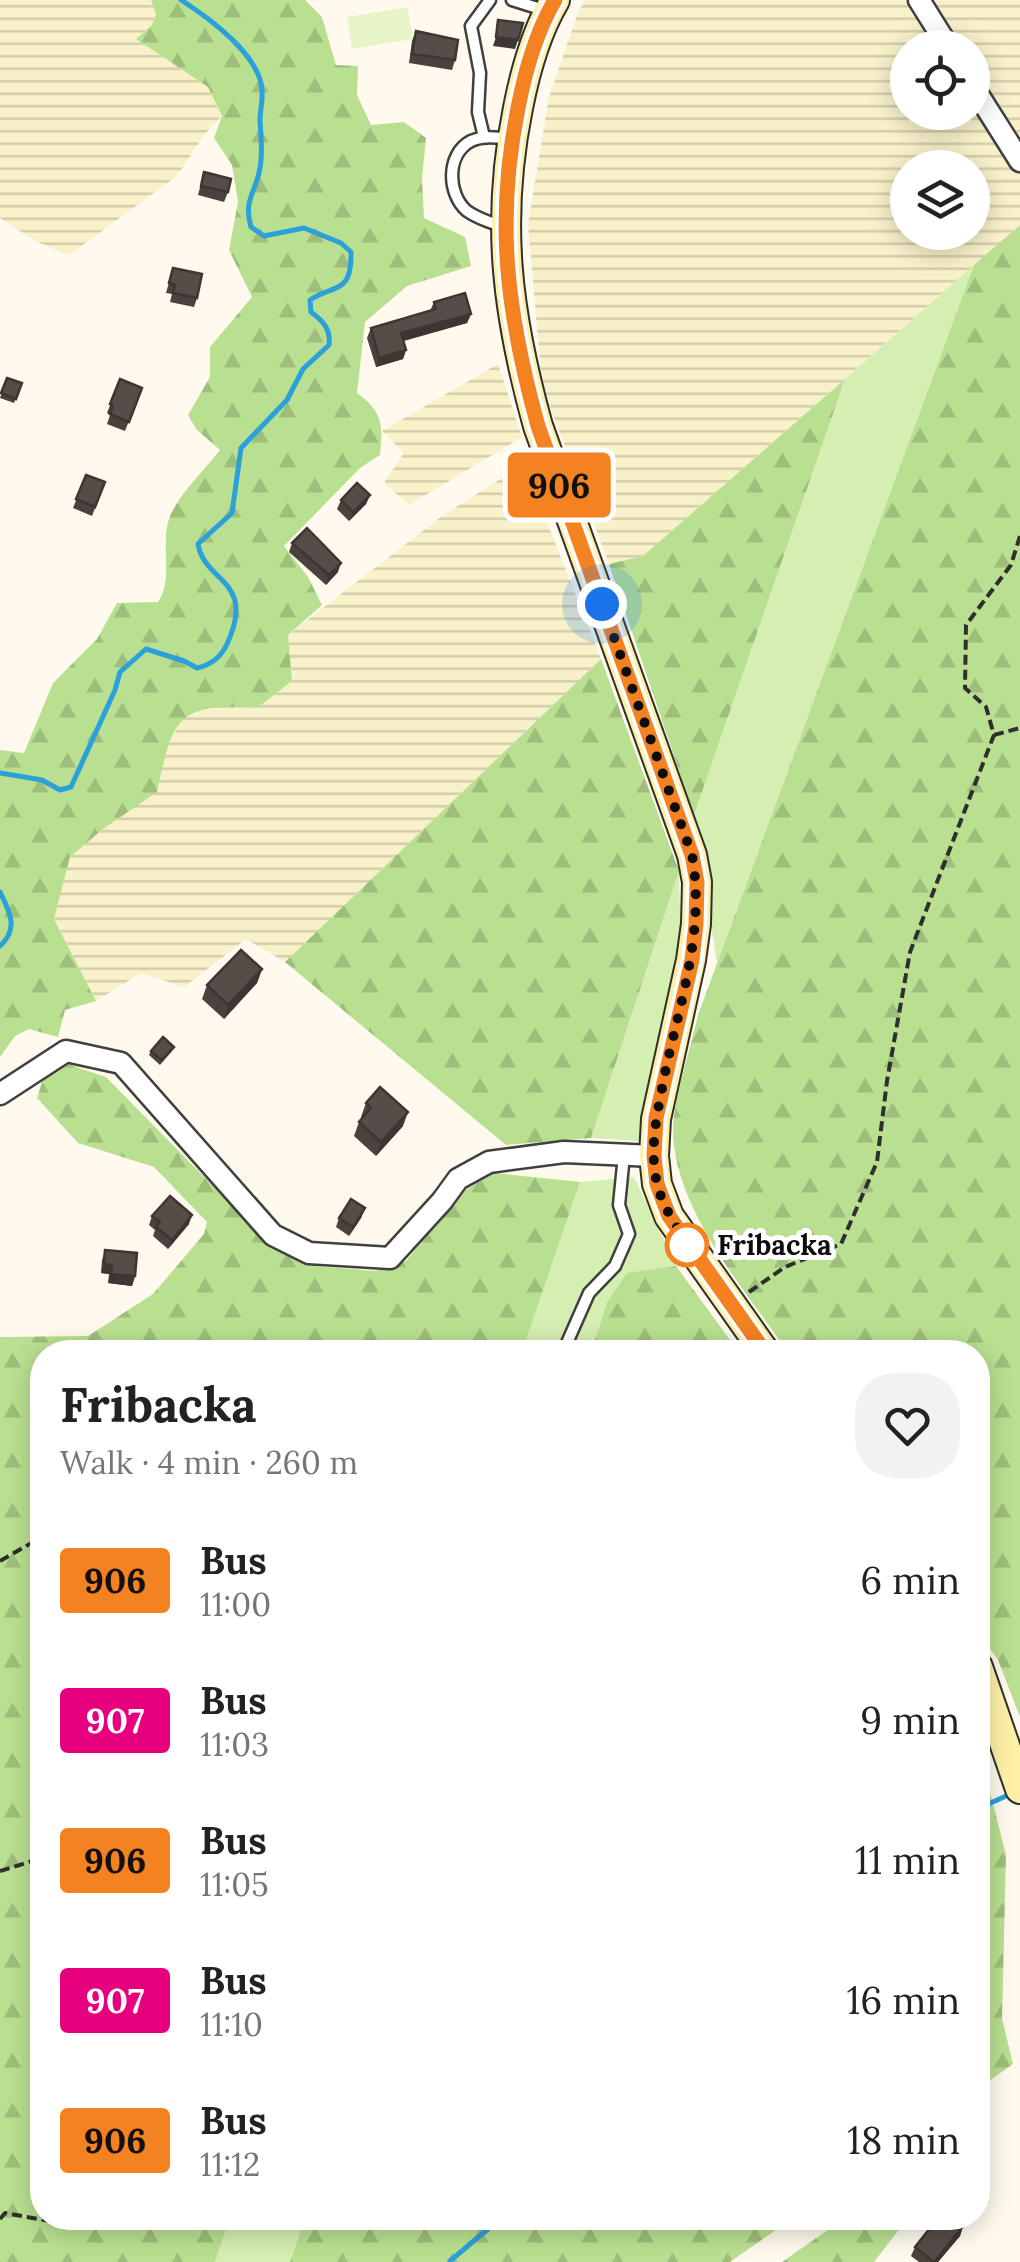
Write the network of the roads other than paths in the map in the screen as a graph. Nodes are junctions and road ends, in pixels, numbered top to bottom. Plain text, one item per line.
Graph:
1 (490, 0) edge
2 (512, 0) edge
3 (919, 0) edge
4 (552, 6) edge
5 (938, 30) edge
6 (990, 114) edge
7 (498, 138) junction
8 (1020, 161) edge
9 (504, 227) junction
10 (0, 1094) edge
11 (624, 1154) junction
12 (654, 1156) junction
13 (567, 1340) edge
14 (757, 1340) edge
15 (990, 1702) edge
16 (1020, 1788) edge

1 - 7 lane
2 - 4 lane
3 - 5 street
4 - 7 street
6 - 8 street
7 - 9 street
7 - 9 lane
9 - 12 street
10 - 11 street
11 - 12 street
11 - 13 lane
12 - 14 street
15 - 16 street

